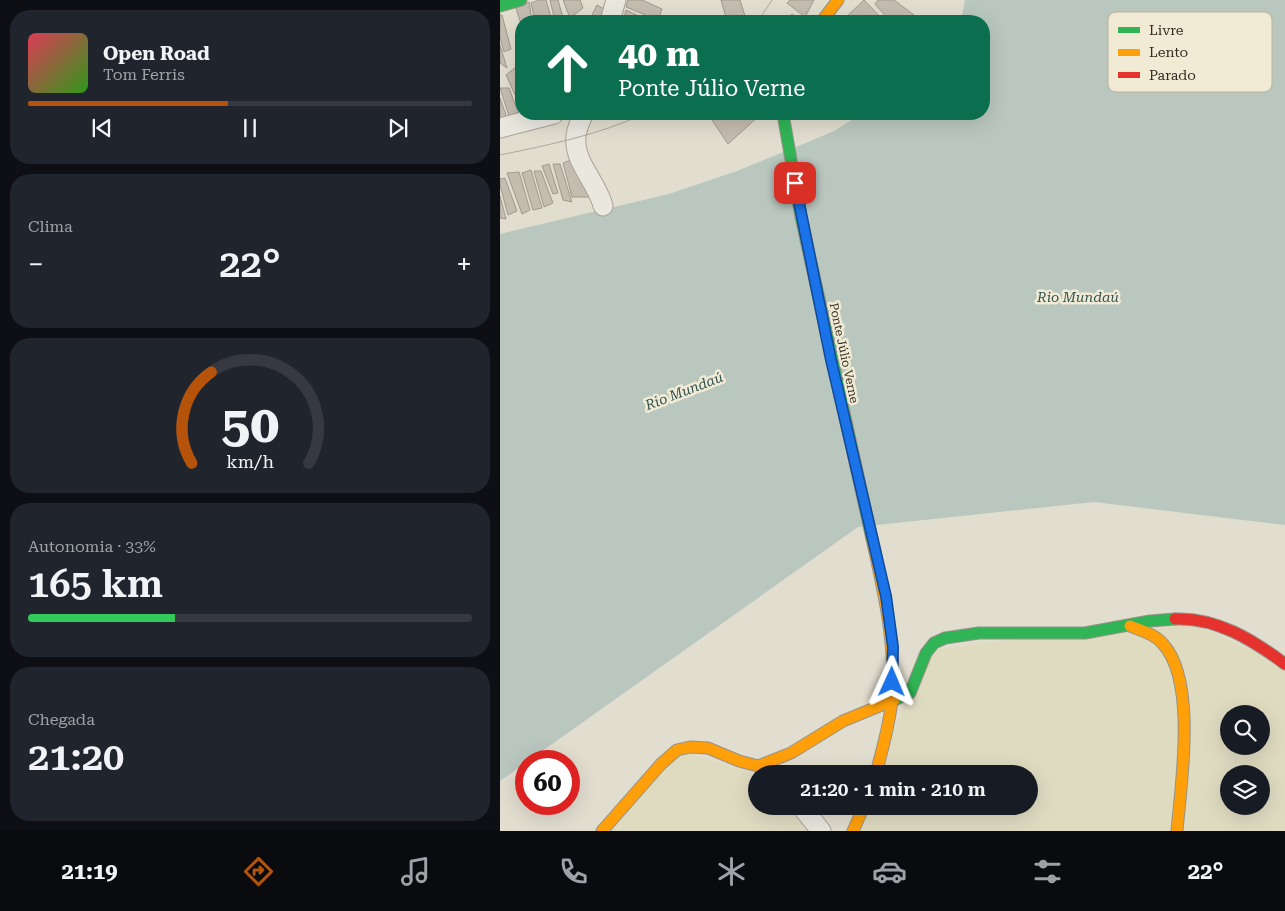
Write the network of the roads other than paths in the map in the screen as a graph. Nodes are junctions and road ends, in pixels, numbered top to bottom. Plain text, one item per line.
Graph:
1 (521, 0) edge
2 (616, 0) edge
3 (838, 0) edge
4 (500, 6) edge
5 (612, 15) edge
6 (827, 15) edge
7 (531, 120) edge
8 (581, 120) edge
9 (784, 120) edge
10 (500, 128) edge
11 (603, 206) dead end
12 (1130, 626) junction
13 (1285, 664) edge
14 (892, 700) junction
15 (748, 765) edge
16 (771, 765) edge
17 (878, 765) edge
18 (808, 815) edge
19 (860, 815) edge
20 (602, 831) edge
21 (821, 831) edge
22 (853, 831) edge
23 (1177, 831) edge

1 - 4 street
2 - 5 street
3 - 6 street
7 - 10 street
8 - 11 street
9 - 14 street, Ponte Júlio Verne
12 - 13 street
12 - 14 street
12 - 23 street
14 - 16 street
14 - 17 street, Ponte Júlio Verne
15 - 20 street
18 - 21 street
19 - 22 street

